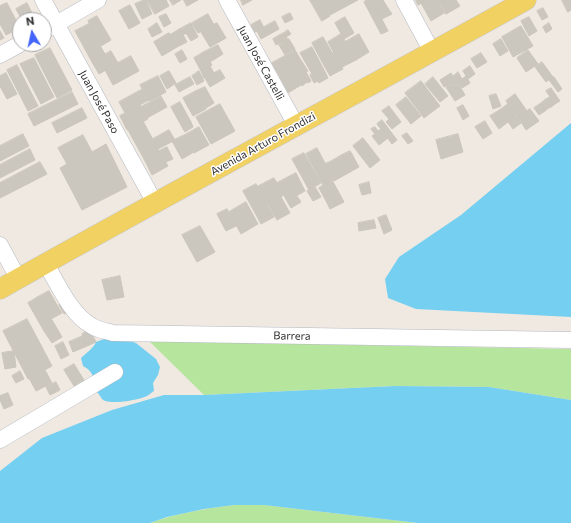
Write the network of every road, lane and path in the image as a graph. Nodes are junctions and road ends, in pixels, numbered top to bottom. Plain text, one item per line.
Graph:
1 (43, 0) edge
2 (98, 0) edge
3 (227, 0) edge
4 (404, 0) edge
5 (526, 0) edge
6 (46, 12) edge
7 (52, 26) edge
8 (52, 30) edge
9 (12, 48) edge
10 (432, 52) junction
11 (0, 55) edge
12 (296, 125) junction
13 (155, 203) junction
14 (0, 245) edge
15 (46, 264) junction
16 (18, 278) junction
17 (0, 289) edge
18 (571, 340) edge
19 (115, 372) dead end
20 (0, 440) edge

1 - 6 street, Juan José Paso
2 - 7 street
3 - 12 street, Juan José Castelli
4 - 10 street
5 - 10 main road, Avenida Arturo Frondizi
8 - 13 street, Juan José Paso
9 - 11 street
10 - 12 main road, Avenida Arturo Frondizi
12 - 13 main road, Avenida Arturo Frondizi
13 - 15 main road, Avenida Arturo Frondizi
14 - 16 street
15 - 16 main road, Avenida Arturo Frondizi
15 - 18 street, Barrera
16 - 17 main road, Avenida Arturo Frondizi
19 - 20 street

